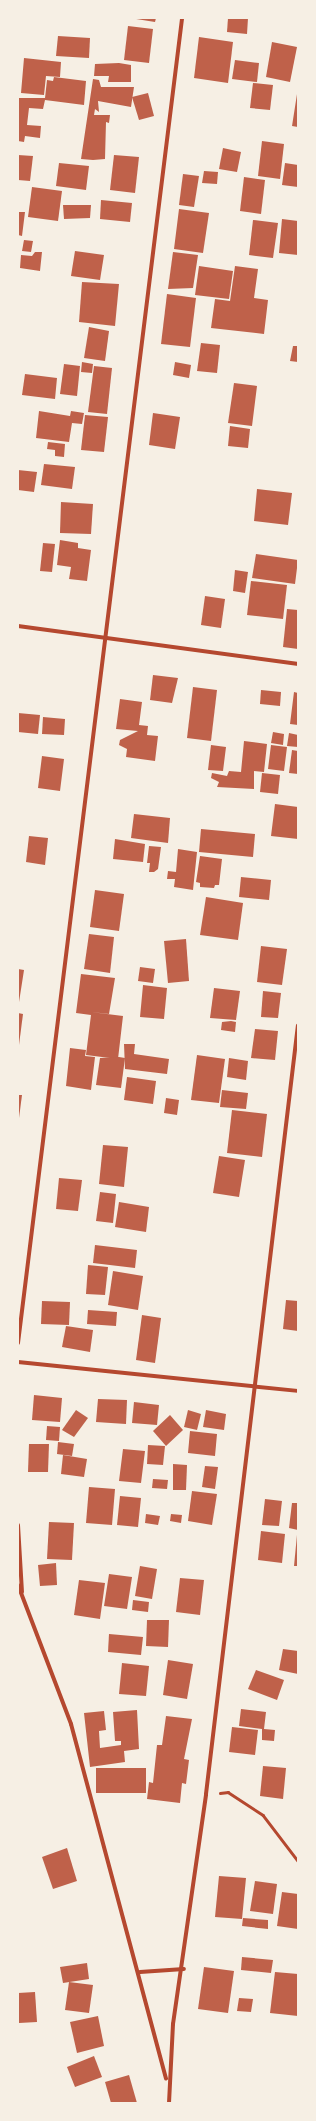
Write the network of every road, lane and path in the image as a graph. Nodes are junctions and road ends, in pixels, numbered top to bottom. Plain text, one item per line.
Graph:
1 (182, 18) edge
2 (18, 626) edge
3 (103, 638) junction
4 (298, 664) edge
5 (298, 1025) edge
6 (18, 1344) edge
7 (18, 1362) edge
8 (255, 1387) junction
9 (298, 1391) edge
10 (18, 1525) edge
11 (18, 1585) edge
12 (23, 1596) junction
13 (206, 1794) junction
14 (298, 1861) edge
15 (184, 1969) junction
16 (140, 1972) junction
17 (167, 2081) junction
18 (168, 2103) edge

1 - 3 street
2 - 3 street
3 - 4 street
3 - 6 street
5 - 8 street
7 - 8 street
8 - 9 street
8 - 13 street
10 - 12 street
11 - 12 street
12 - 16 street
13 - 14 path
13 - 15 street
15 - 16 street
15 - 17 street
16 - 17 street
17 - 18 street

